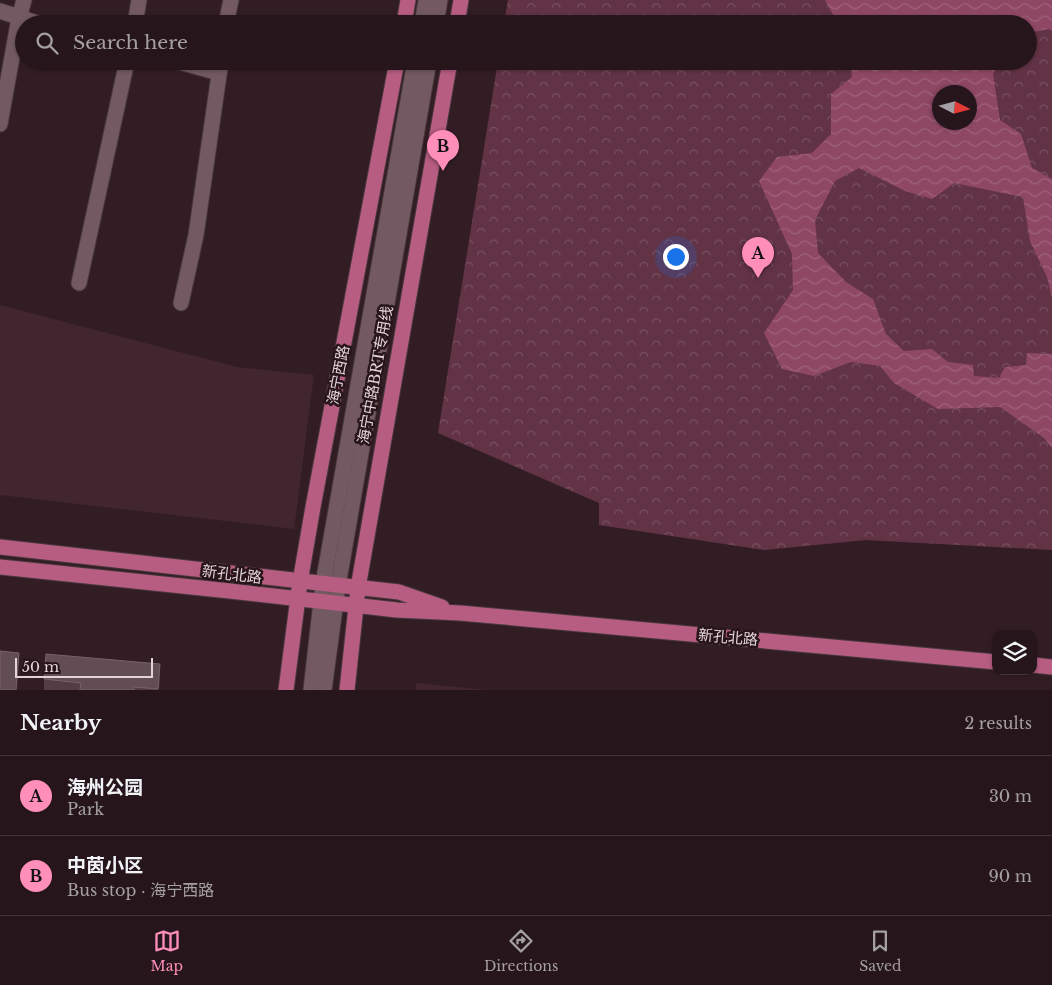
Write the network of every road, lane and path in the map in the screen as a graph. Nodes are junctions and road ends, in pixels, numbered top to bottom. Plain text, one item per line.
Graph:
1 (24, 0) edge
2 (139, 0) edge
3 (231, 0) edge
4 (408, 0) edge
5 (426, 0) edge
6 (440, 0) edge
7 (461, 0) edge
8 (0, 11) edge
9 (20, 15) edge
10 (136, 15) edge
11 (228, 15) edge
12 (406, 15) edge
13 (424, 15) edge
14 (438, 15) edge
15 (458, 15) edge
16 (15, 17) edge
17 (15, 40) edge
18 (126, 70) edge
19 (220, 70) edge
20 (395, 70) edge
21 (414, 70) edge
22 (428, 70) edge
23 (448, 70) edge
24 (0, 124) edge
25 (79, 282) dead end
26 (181, 303) dead end
27 (0, 547) edge
28 (0, 567) edge
29 (300, 582) junction
30 (331, 585) junction
31 (358, 588) junction
32 (298, 598) junction
33 (328, 602) junction
34 (356, 606) junction
35 (460, 613) junction
36 (992, 662) edge
37 (1037, 665) edge
38 (1052, 667) edge
39 (286, 690) edge
40 (312, 690) edge
41 (324, 690) edge
42 (347, 690) edge

1 - 9 lane
2 - 10 lane
3 - 11 lane
4 - 12 main road
5 - 13 lane
6 - 14 lane
7 - 15 main road
8 - 16 lane
17 - 24 lane
18 - 25 lane
19 - 26 lane
20 - 29 main road, 海宁西路
21 - 30 lane, 海宁中路BRT专用线
22 - 30 lane, 海宁中路BRT专用线
23 - 31 main road
27 - 29 main road, 新孔北路
28 - 32 main road, 新孔北路
29 - 30 main road, 新孔北路
29 - 32 main road, 海宁西路
30 - 31 main road, 新孔北路
30 - 33 lane, 海宁中路BRT专用线
31 - 34 main road
31 - 35 main road, 新孔北路
32 - 33 main road, 新孔北路
32 - 39 main road, 海宁西路
33 - 34 main road, 新孔北路
33 - 40 lane, 海宁中路BRT专用线
33 - 41 lane, 海宁中路BRT专用线
34 - 35 main road, 新孔北路
34 - 42 main road
35 - 36 main road, 新孔北路
37 - 38 main road

